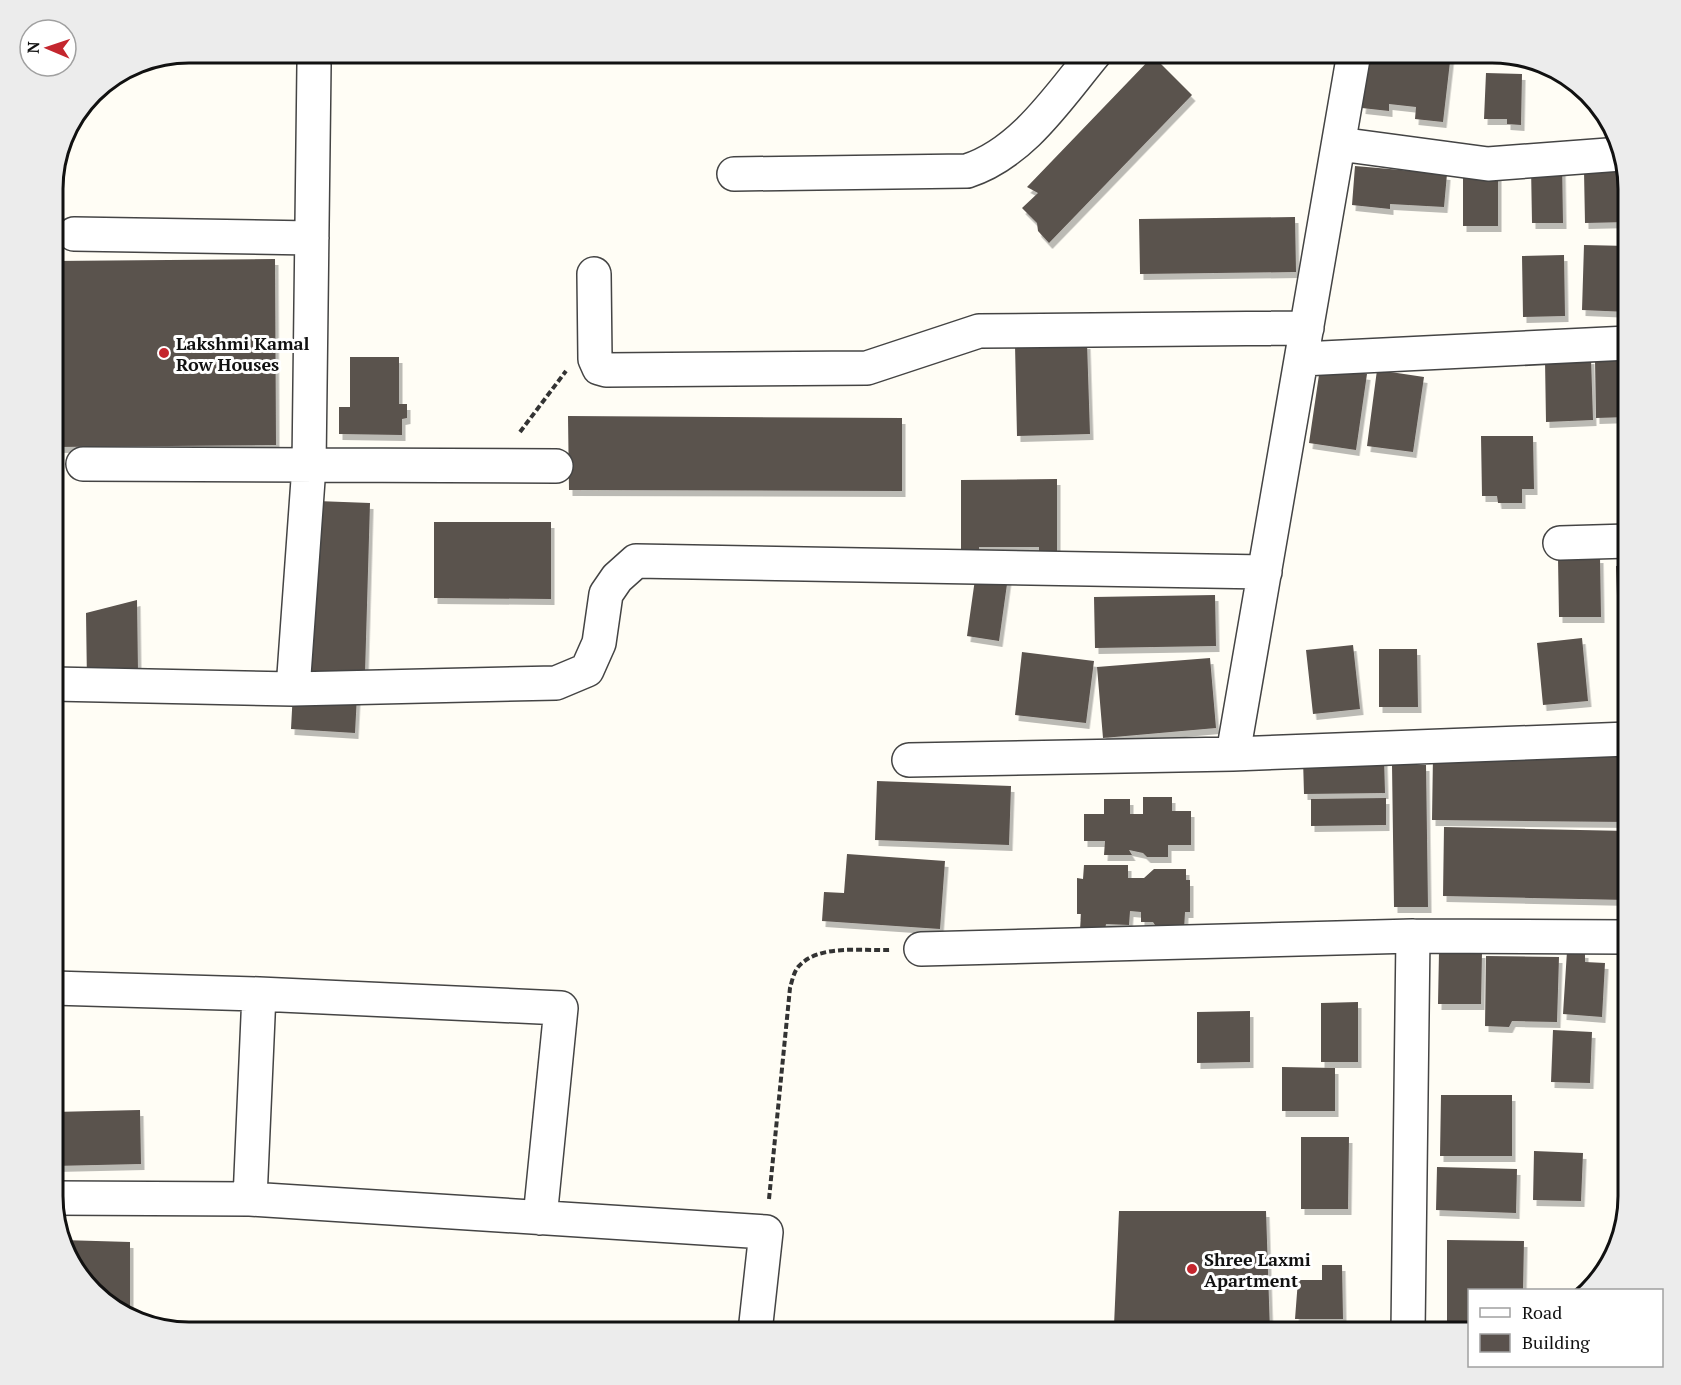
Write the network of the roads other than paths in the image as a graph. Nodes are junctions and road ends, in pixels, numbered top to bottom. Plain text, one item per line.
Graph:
1 (1086, 63) edge
2 (1352, 63) edge
3 (314, 65) dead end
4 (1340, 144) junction
5 (1613, 155) edge
6 (734, 174) dead end
7 (74, 234) dead end
8 (312, 237) junction
9 (594, 274) dead end
10 (1618, 343) edge
11 (1304, 344) junction
12 (82, 464) dead end
13 (309, 466) junction
14 (556, 466) dead end
15 (1618, 542) edge
16 (1560, 543) dead end
17 (1265, 572) junction
18 (63, 684) edge
19 (293, 689) junction
20 (1618, 739) edge
21 (1233, 754) junction
22 (909, 760) dead end
23 (1413, 936) junction
24 (1618, 937) edge
25 (921, 949) road end
26 (63, 988) edge
27 (259, 994) junction
28 (63, 1198) edge
29 (250, 1199) junction
30 (540, 1218) junction
31 (756, 1322) edge
32 (1408, 1322) edge

1 - 6 street
2 - 4 street
3 - 8 street
4 - 5 street
4 - 11 street
7 - 8 street
8 - 13 street
9 - 11 street
10 - 11 street
11 - 17 street
12 - 13 street
13 - 14 street
13 - 19 street
15 - 16 street
17 - 19 street
17 - 21 street
18 - 19 street
20 - 21 street
21 - 22 street
23 - 24 street
23 - 25 street
23 - 32 street
26 - 27 street
27 - 29 street
27 - 30 street
28 - 29 street
29 - 30 street
30 - 31 street

